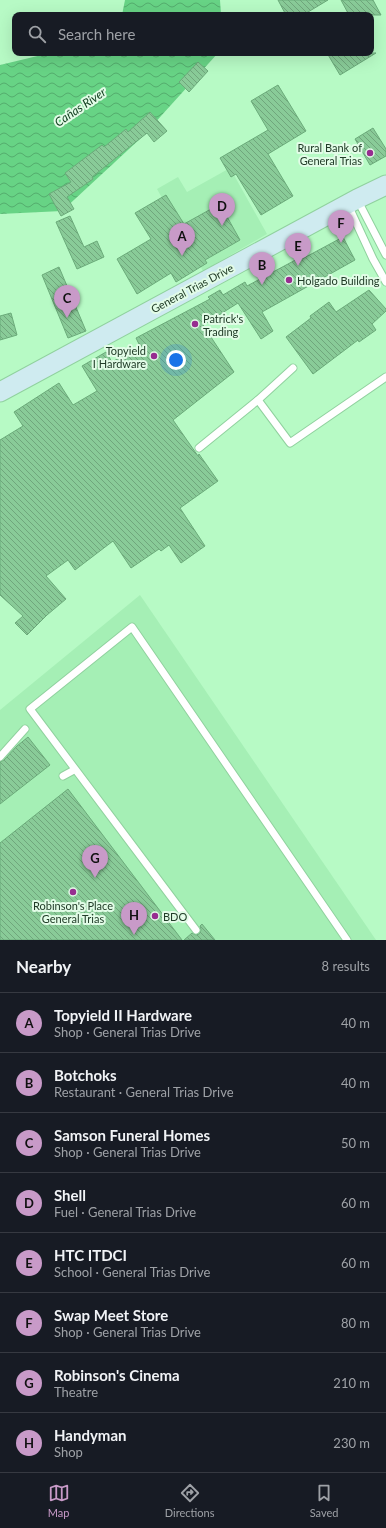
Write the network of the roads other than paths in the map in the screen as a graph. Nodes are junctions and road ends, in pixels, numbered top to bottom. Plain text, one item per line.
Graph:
1 (386, 185) edge
2 (352, 202) junction
3 (386, 255) edge
4 (386, 282) edge
5 (293, 368) dead end
6 (386, 377) edge
7 (0, 392) edge
8 (258, 400) junction
9 (200, 448) dead end
10 (25, 729) dead end
11 (0, 757) edge
12 (74, 770) junction
13 (63, 776) dead end
14 (196, 930) dead end
15 (347, 940) edge

1 - 2 main road, General Trias Drive
2 - 3 lane
2 - 4 lane
2 - 7 main road, General Trias Drive
5 - 8 lane
6 - 8 lane
8 - 9 lane
10 - 11 lane
12 - 13 lane
12 - 14 lane
12 - 15 lane

